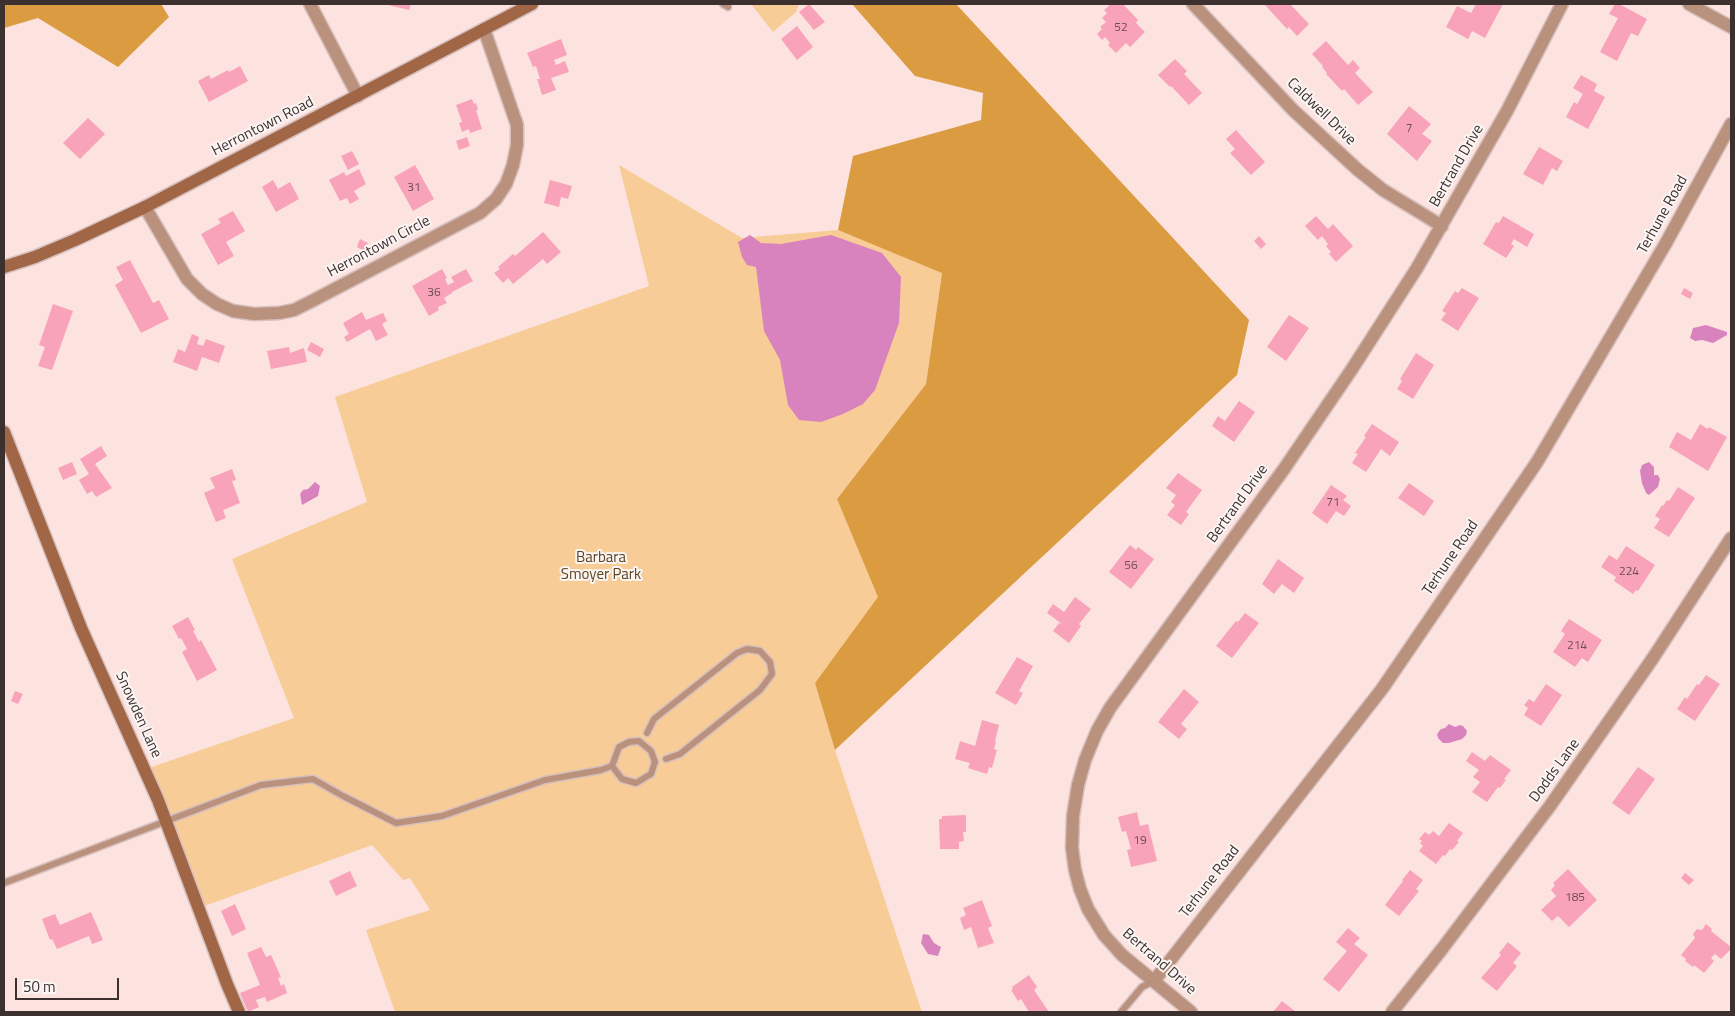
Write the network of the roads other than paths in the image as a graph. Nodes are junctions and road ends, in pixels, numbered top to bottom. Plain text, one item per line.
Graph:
1 (310, 4) edge
2 (532, 4) edge
3 (1193, 4) edge
4 (1562, 4) edge
5 (1689, 4) edge
6 (1731, 27) edge
7 (484, 29) junction
8 (358, 96) junction
9 (1731, 124) edge
10 (146, 207) junction
11 (1442, 226) junction
12 (4, 267) edge
13 (4, 432) edge
14 (1731, 538) edge
15 (647, 733) dead end
16 (666, 759) dead end
17 (612, 766) junction
18 (166, 821) junction
19 (4, 883) edge
20 (1154, 982) junction
21 (239, 1012) edge
22 (1120, 1012) edge
23 (1191, 1012) edge
24 (1392, 1012) edge

1 - 8 street
2 - 7 street, Herrontown Road
3 - 11 street, Caldwell Drive
4 - 11 street, Bertrand Drive
5 - 6 street
7 - 8 street, Herrontown Road
7 - 10 street, Herrontown Circle
8 - 10 street, Herrontown Road
9 - 20 street, Terhune Road
10 - 12 street, Herrontown Road
11 - 20 street, Bertrand Drive
13 - 18 street, Snowden Lane
14 - 24 street, Dodds Lane
15 - 16 lane
17 - 17 lane
17 - 18 lane
18 - 19 lane
18 - 21 street, Snowden Lane
20 - 22 lane
20 - 23 street, Bertrand Drive

